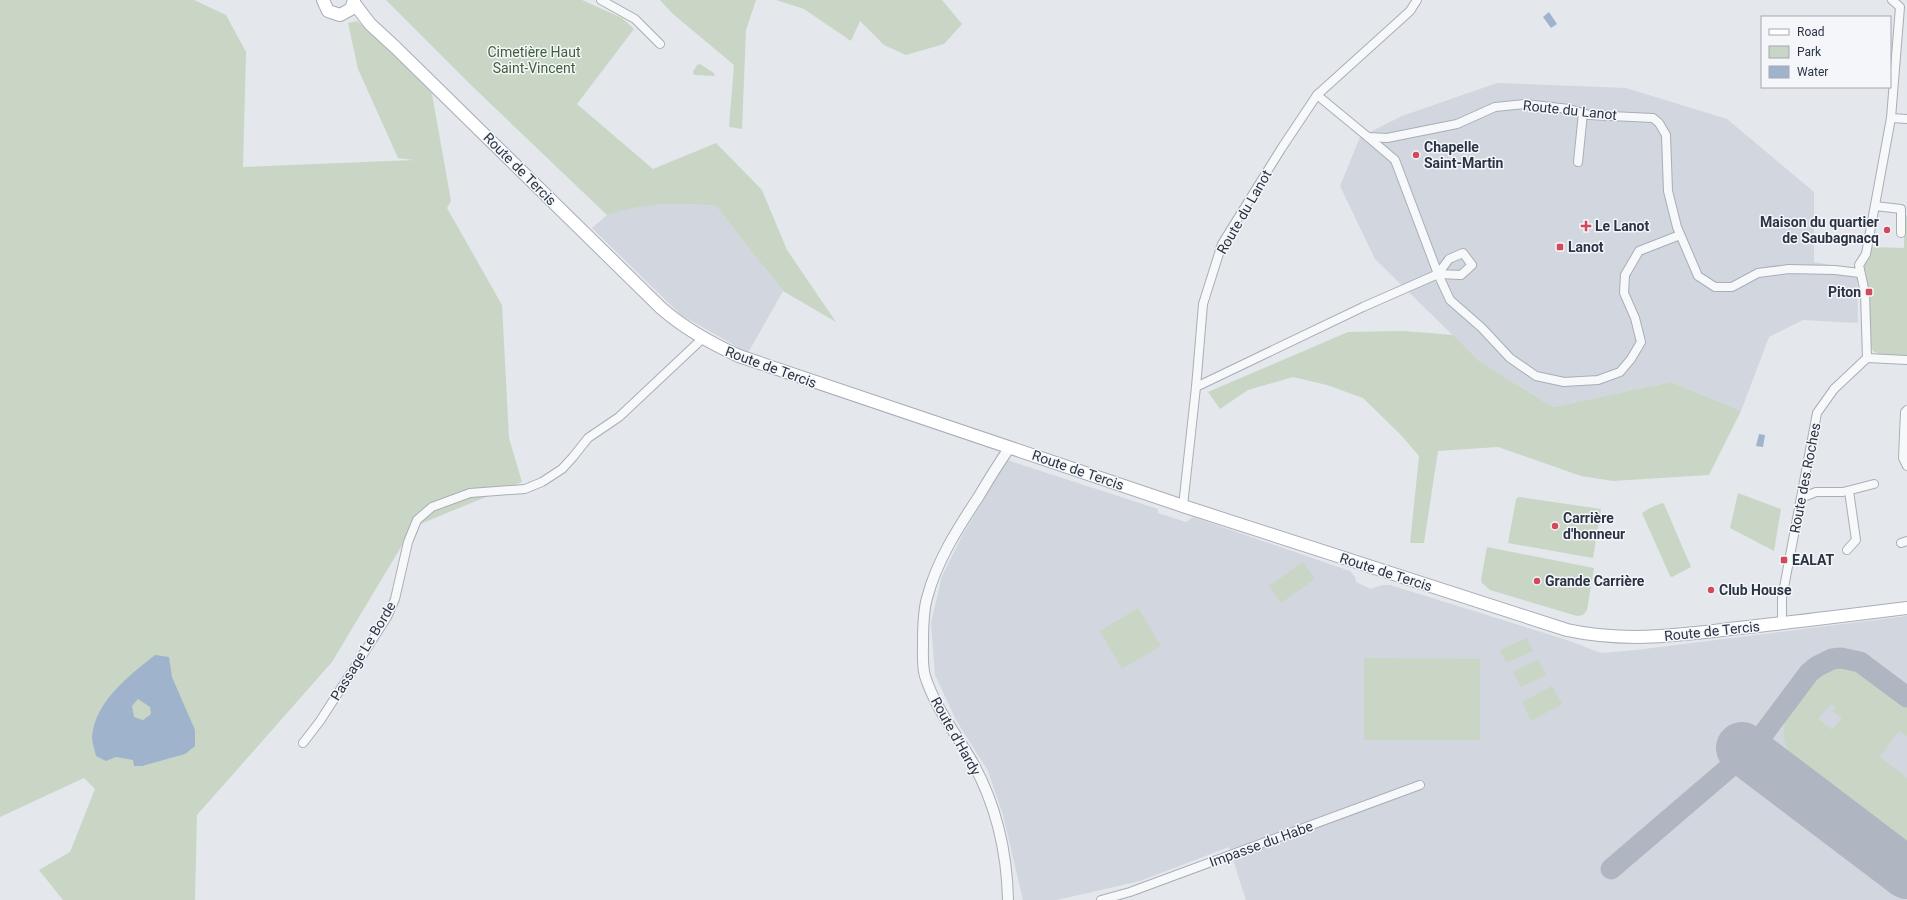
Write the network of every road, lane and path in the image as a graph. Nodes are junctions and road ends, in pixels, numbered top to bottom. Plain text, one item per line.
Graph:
1 (323, 0) edge
2 (601, 0) edge
3 (1417, 0) edge
4 (1892, 0) edge
5 (354, 2) edge
6 (1904, 7) edge
7 (346, 13) junction
8 (370, 24) junction
9 (660, 44) dead end
10 (1317, 96) junction
11 (1583, 113) junction
12 (1891, 118) junction
13 (1907, 119) edge
14 (1368, 137) junction
15 (1578, 162) dead end
16 (1874, 206) junction
17 (1901, 233) dead end
18 (1680, 235) junction
19 (1438, 274) junction
20 (1860, 274) junction
21 (702, 338) junction
22 (1867, 358) junction
23 (1907, 360) edge
24 (1196, 387) junction
25 (1907, 410) edge
26 (1010, 447) junction
27 (1907, 466) edge
28 (1874, 484) dead end
29 (1849, 491) junction
30 (1801, 498) junction
31 (1183, 506) junction
32 (1847, 550) dead end
33 (1907, 608) edge
34 (1782, 624) junction
35 (303, 743) dead end
36 (1420, 785) dead end
37 (1008, 900) edge
38 (1101, 900) edge

1 - 7 main road, Route de Tercis
2 - 9 street
3 - 10 street, Route du Lanot
4 - 6 street
5 - 7 main road
5 - 8 main road, Route de Tercis
6 - 12 street
7 - 8 main road, Route de Tercis
8 - 21 main road, Route de Tercis
10 - 14 street
10 - 24 street, Route du Lanot
11 - 14 street, Route du Lanot
11 - 15 street
11 - 18 street, Route du Lanot
12 - 13 street
12 - 16 street
14 - 19 street
16 - 17 street
16 - 20 street
18 - 19 street
18 - 20 street, Route du Lanot
19 - 24 street
20 - 22 street
21 - 26 main road, Route de Tercis
21 - 35 street, Passage Le Borde
22 - 23 street
22 - 30 street, Route des Roches
24 - 31 street, Route du Lanot
25 - 27 street
26 - 31 main road, Route de Tercis
26 - 37 street, Route d'Hardy
28 - 29 street
29 - 30 street
29 - 32 street
30 - 34 street, Route des Roches
31 - 34 main road, Route de Tercis
33 - 34 main road, Route de Tercis
36 - 38 street, Impasse du Habe

